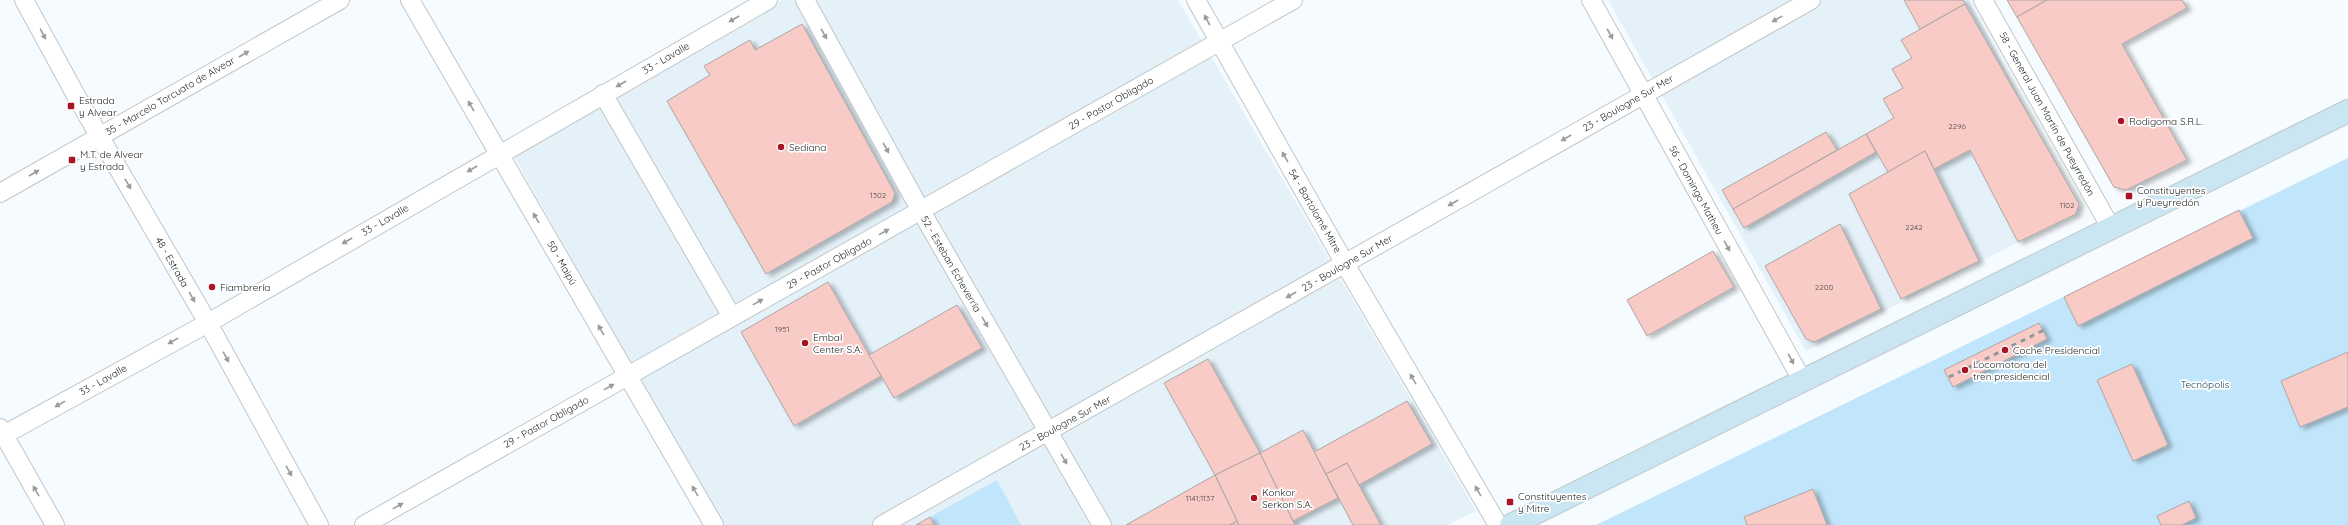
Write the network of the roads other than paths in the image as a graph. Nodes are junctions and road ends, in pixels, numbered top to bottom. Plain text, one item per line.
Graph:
1 (24, 0) edge
2 (340, 0) edge
3 (410, 0) edge
4 (768, 0) edge
5 (805, 0) edge
6 (1196, 0) edge
7 (1293, 0) edge
8 (1591, 0) edge
9 (1811, 0) edge
10 (1983, 0) edge
11 (1219, 42) junction
12 (603, 94) junction
13 (1643, 95) junction
14 (2348, 111) edge
15 (100, 136) junction
16 (498, 154) junction
17 (0, 192) edge
18 (921, 212) junction
19 (2110, 228) junction
20 (1346, 264) junction
21 (732, 317) junction
22 (208, 323) junction
23 (628, 376) junction
24 (1802, 380) junction
25 (1048, 432) junction
26 (1, 433) edge
27 (55, 525) edge
28 (319, 525) edge
29 (364, 525) edge
30 (714, 525) edge
31 (882, 525) edge
32 (1102, 525) edge
33 (1498, 525) edge
34 (1510, 525) edge

1 -> 15 street, 48 - Estrada
15 -> 2 street, 35 - Marcelo Torcuato de Alvear
16 -> 3 street, 50 - Maipú
4 -> 12 street, 33 - Lavalle
5 -> 18 street, 52 - Esteban Echeverría
11 -> 6 street, 54 - Bartolomé Mitre
7 - 11 street, 29 - Pastor Obligado
8 -> 13 street, 56 - Domingo Matheu
9 -> 13 street, 23 - Boulogne Sur Mer
10 - 19 street, 58 - General Juan Martín de Pueyrredón
11 - 18 street, 29 - Pastor Obligado
20 -> 11 street, 54 - Bartolomé Mitre
12 - 16 street, 33 - Lavalle
12 - 21 street
13 -> 20 street, 23 - Boulogne Sur Mer
13 -> 24 street, 56 - Domingo Matheu
14 - 19 main road
17 -> 15 street, 35 - Marcelo Torcuato de Alvear
15 -> 22 street, 48 - Estrada
16 -> 22 street, 33 - Lavalle
23 -> 16 street, 50 - Maipú
21 -> 18 street, 29 - Pastor Obligado
18 -> 25 street, 52 - Esteban Echeverría
19 - 24 main road
20 -> 25 street, 23 - Boulogne Sur Mer
33 -> 20 street, 54 - Bartolomé Mitre
21 - 23 street, 29 - Pastor Obligado
22 -> 26 street, 33 - Lavalle
22 -> 28 street, 48 - Estrada
29 -> 23 street, 29 - Pastor Obligado
30 -> 23 street, 50 - Maipú
24 - 34 main road
25 - 31 street, 23 - Boulogne Sur Mer
25 -> 32 street, 52 - Esteban Echeverría
27 -> 26 street

